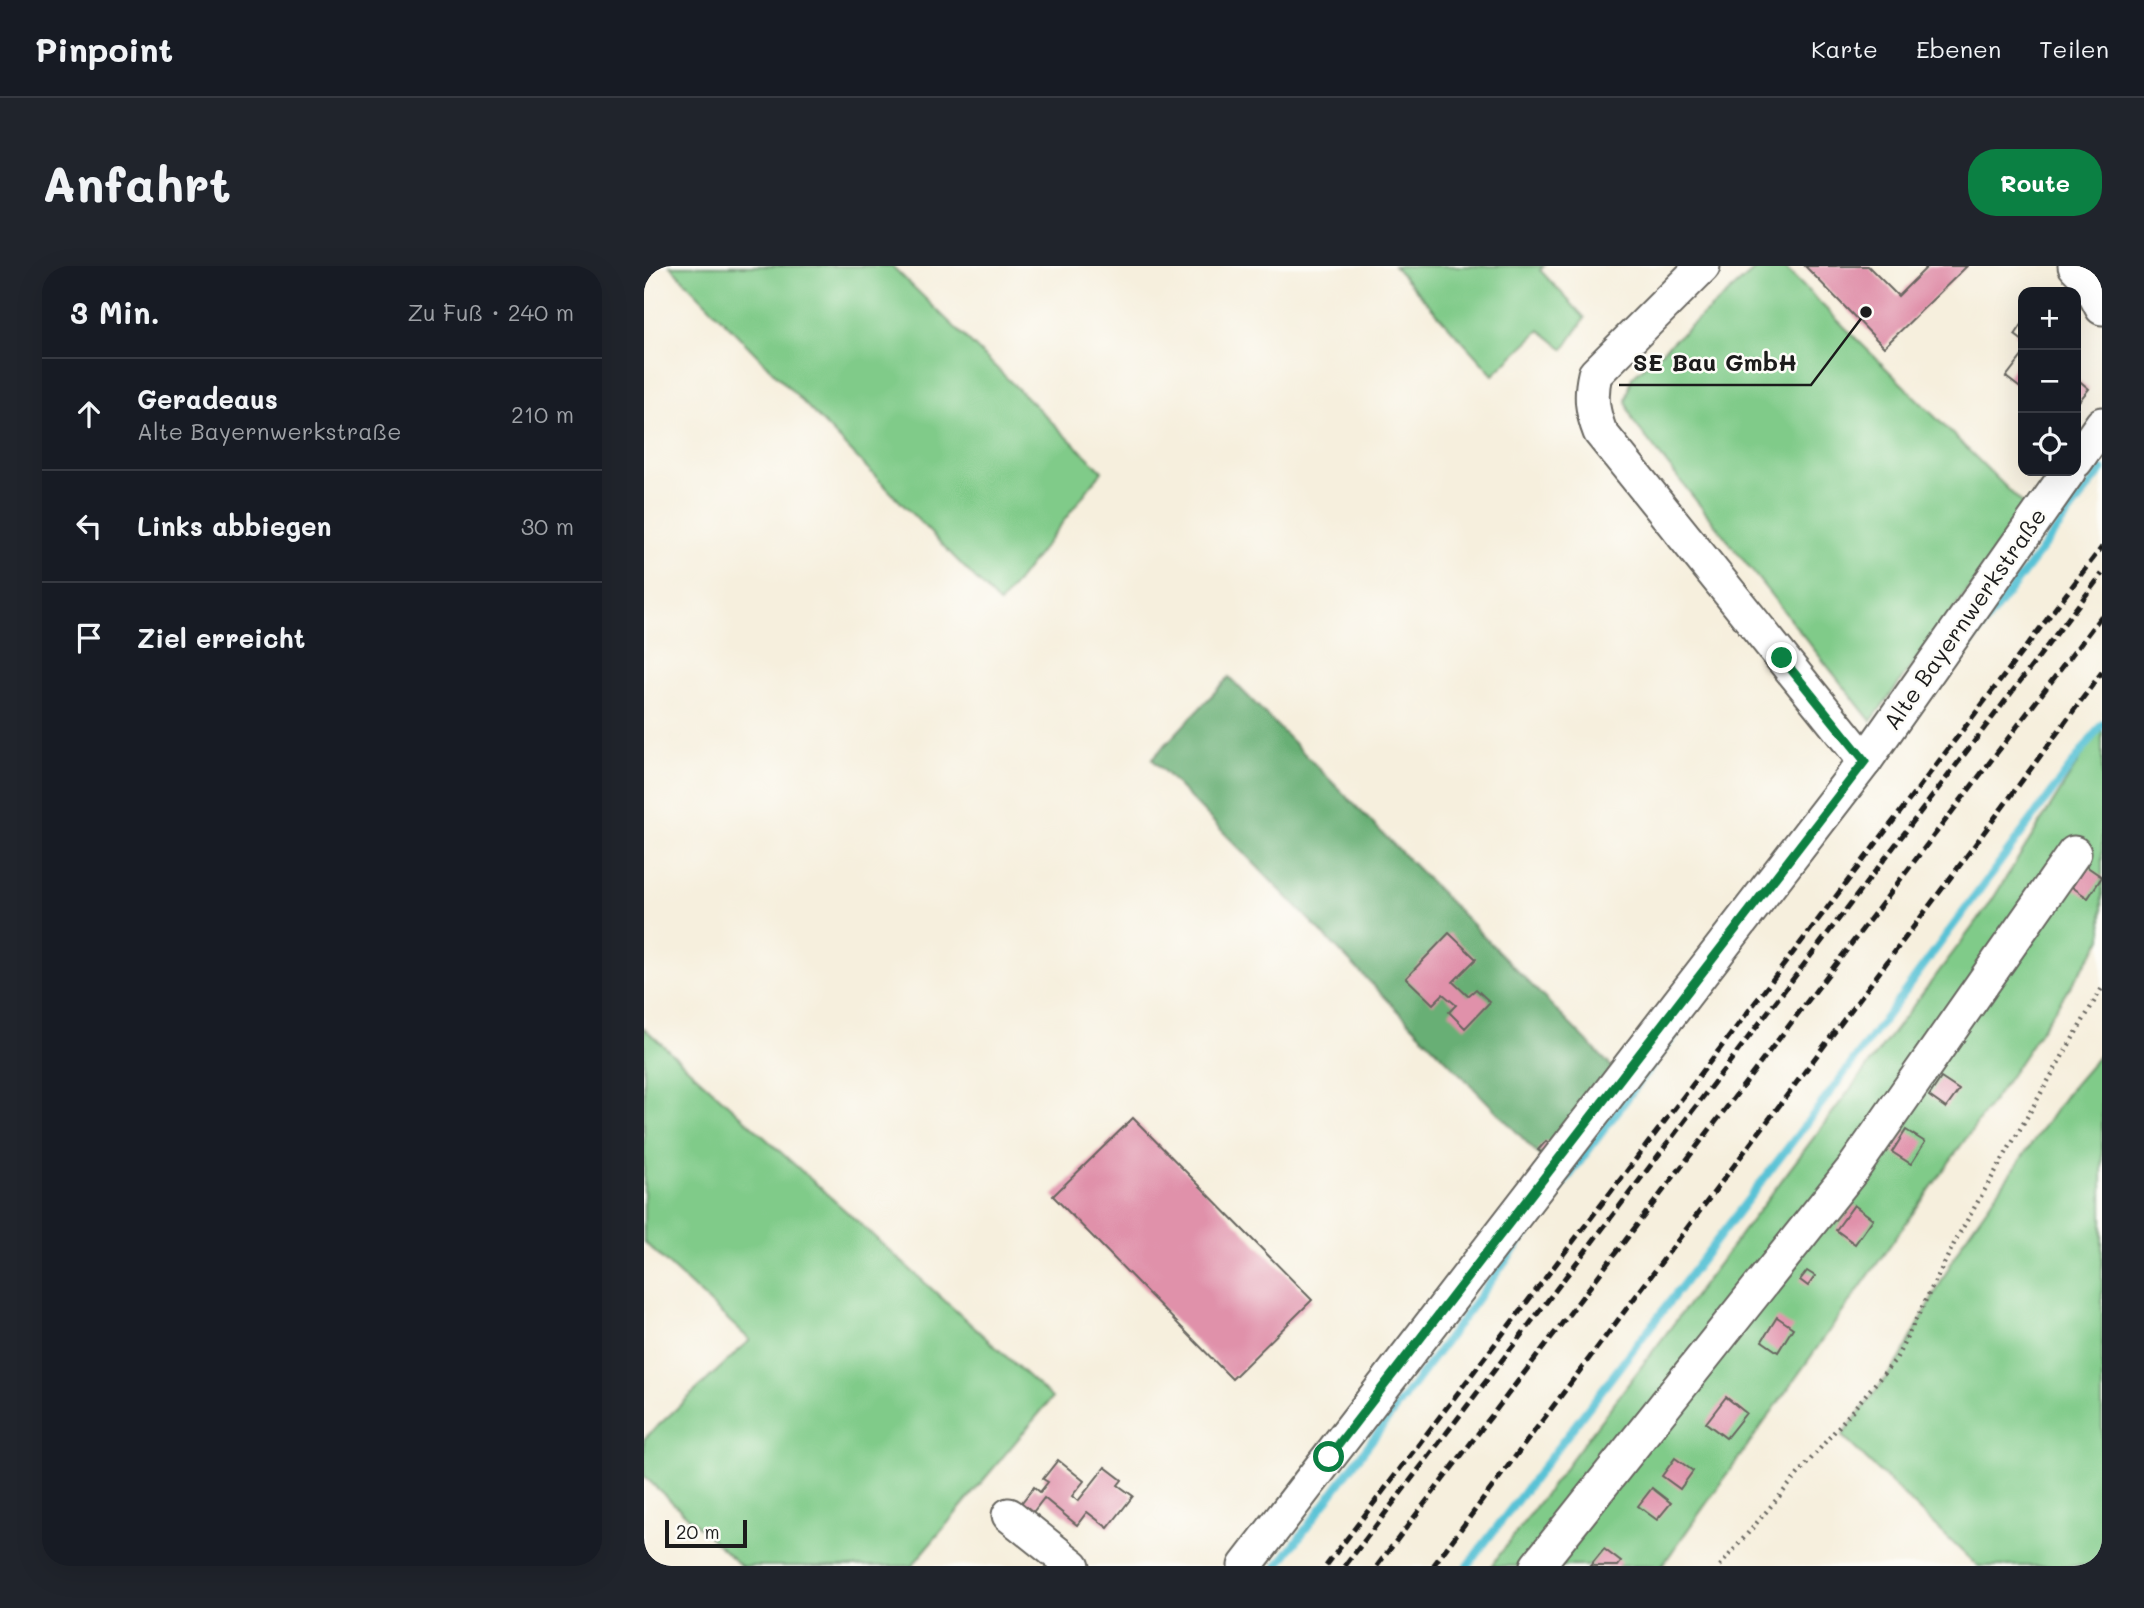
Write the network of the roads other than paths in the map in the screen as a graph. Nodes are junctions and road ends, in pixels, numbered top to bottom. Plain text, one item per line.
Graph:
1 (1703, 266) edge
2 (2075, 266) edge
3 (2102, 308) edge
4 (2102, 424) edge
5 (2081, 454) edge
6 (2065, 476) edge
7 (1865, 761) junction
8 (2074, 853) dead end
9 (1009, 1515) dead end
10 (1073, 1566) edge
11 (1245, 1566) edge
12 (1537, 1566) edge

1 - 7 street
2 - 3 street
4 - 5 street
6 - 7 street, Alte Bayernwerkstraße
7 - 11 street, Alte Bayernwerkstraße
8 - 12 street
9 - 10 street

